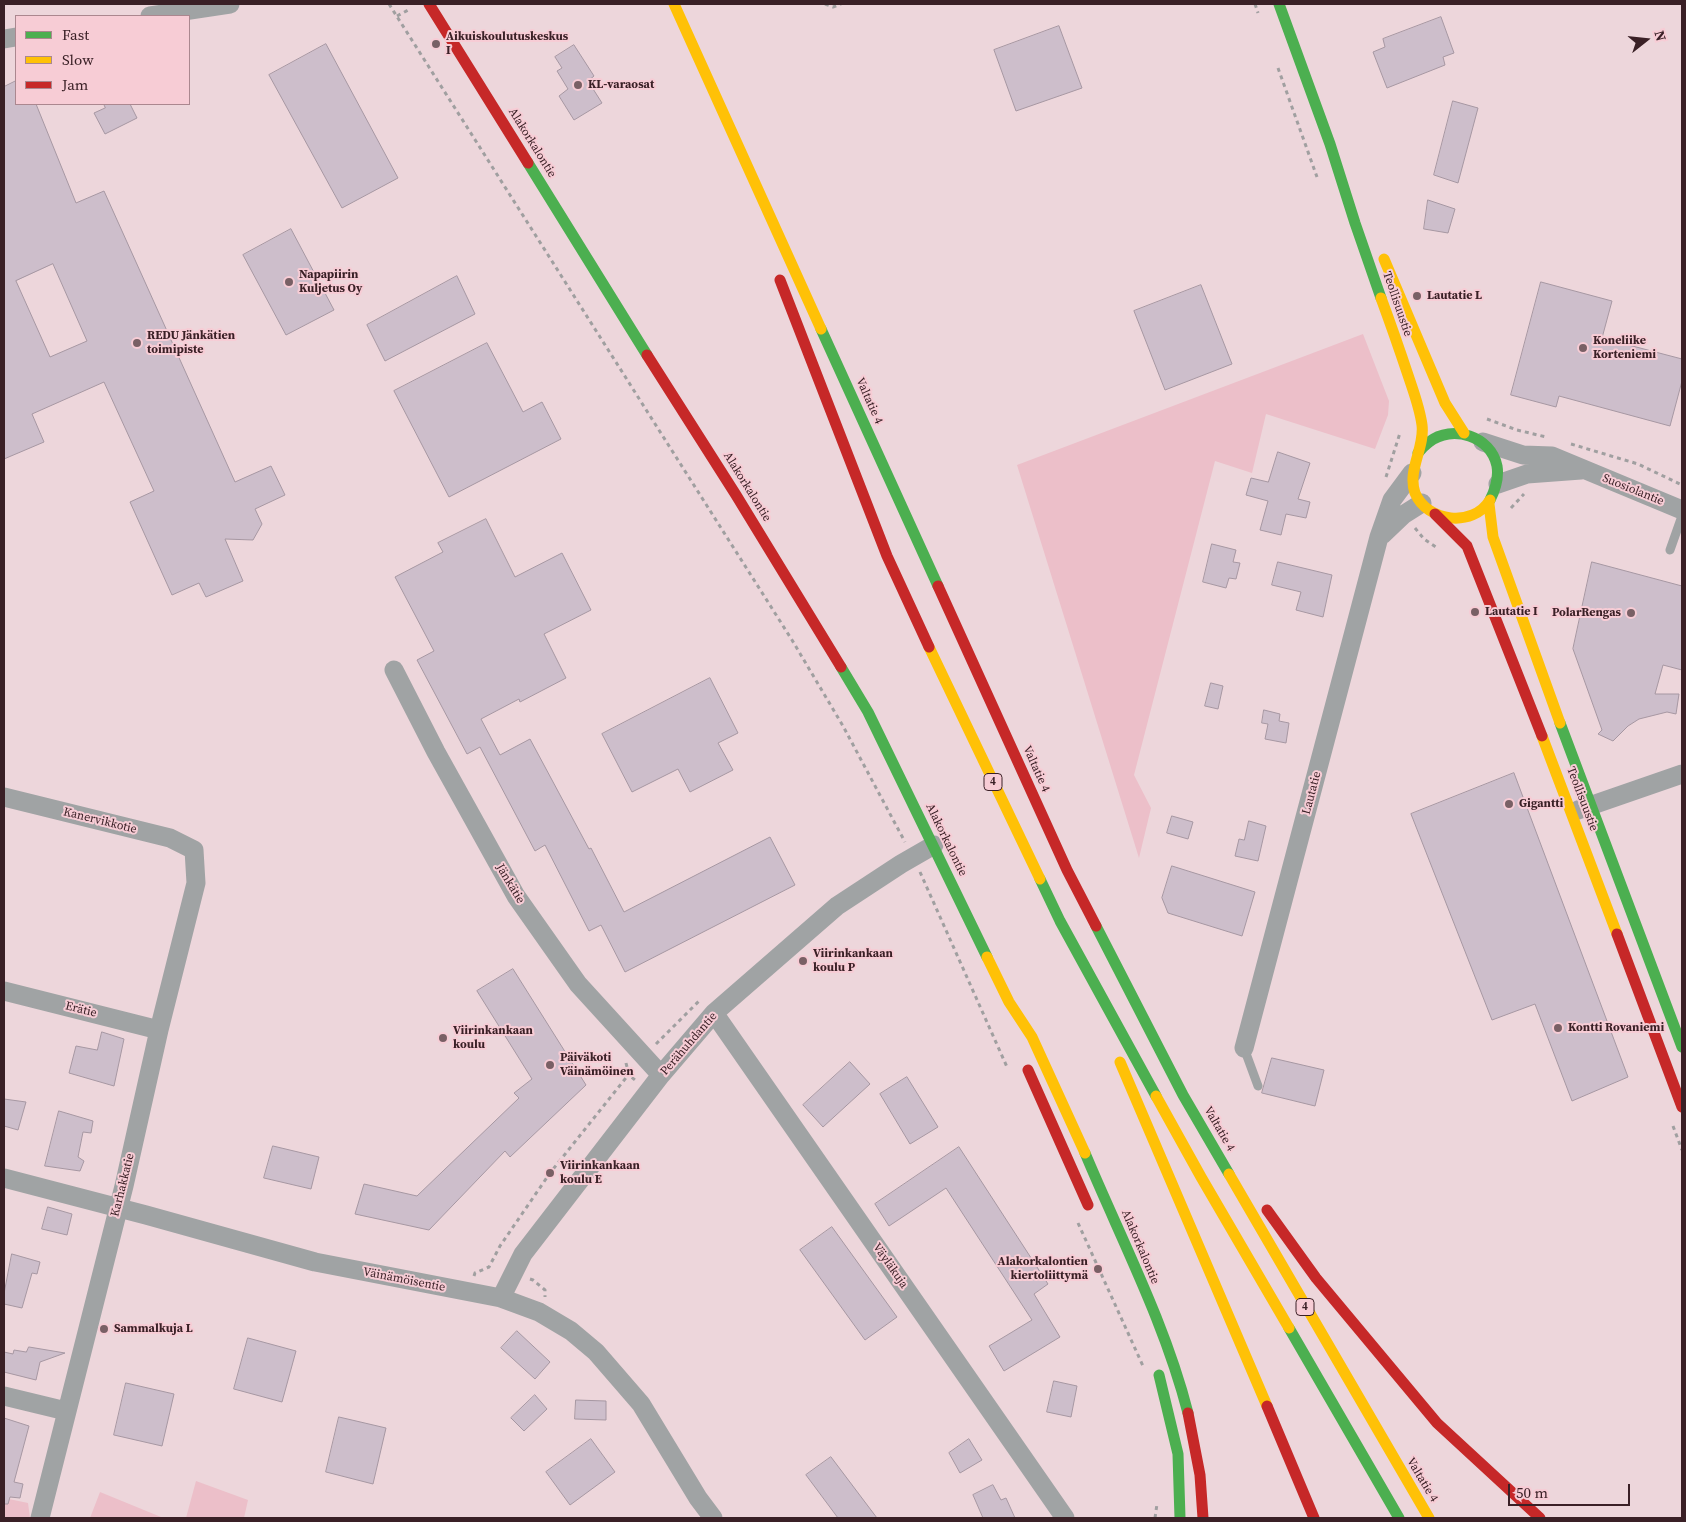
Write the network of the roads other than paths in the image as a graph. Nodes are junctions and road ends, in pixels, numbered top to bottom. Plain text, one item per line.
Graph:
1 (230, 4) edge
2 (429, 4) edge
3 (674, 4) edge
4 (1279, 4) edge
5 (157, 15) edge
6 (1337, 164) junction
7 (744, 188) dead end
8 (1366, 220) dead end
9 (1378, 245) dead end
10 (776, 270) dead end
11 (1464, 433) junction
12 (1483, 442) junction
13 (1418, 454) junction
14 (1585, 470) junction
15 (1412, 473) junction
16 (1498, 484) junction
17 (1488, 504) junction
18 (1428, 509) junction
19 (1682, 510) edge
20 (1682, 516) edge
21 (1379, 538) junction
22 (1670, 550) dead end
23 (394, 670) dead end
24 (1682, 774) edge
25 (4, 797) edge
26 (1590, 806) junction
27 (1572, 812) junction
28 (934, 846) junction
29 (194, 850) joint
30 (1060, 921) junction
31 (4, 991) edge
32 (1009, 1002) junction
33 (714, 1013) junction
34 (1013, 1029) dead end
35 (158, 1030) junction
36 (1106, 1030) dead end
37 (1682, 1047) edge
38 (1114, 1048) dead end
39 (1244, 1048) joint
40 (1022, 1056) dead end
41 (661, 1075) junction
42 (1258, 1086) dead end
43 (1183, 1095) junction
44 (1682, 1107) edge
45 (4, 1178) edge
46 (1247, 1182) dead end
47 (1258, 1198) dead end
48 (118, 1207) junction
49 (1093, 1216) dead end
50 (501, 1298) junction
51 (1155, 1364) dead end
52 (4, 1396) edge
53 (66, 1411) junction
54 (40, 1518) edge
55 (713, 1518) edge
56 (1065, 1518) edge
57 (1180, 1518) edge
58 (1203, 1518) edge
59 (1314, 1518) edge
60 (1399, 1518) edge
61 (1429, 1518) edge
62 (1540, 1518) edge

1 - 5 street
2 - 28 main road, Alakorkalontie
3 - 7 main road, Valtatie 4 / 4
3 - 43 main road, Valtatie 4 / 4
4 - 6 main road, Teollisuustie
6 - 8 main road, Teollisuustie
6 - 13 main road, Teollisuustie
9 - 11 main road, Teollisuustie
10 - 30 main road, 4
11 - 12 main road
11 - 13 main road
12 - 14 street, Suosiolantie
12 - 16 main road
13 - 15 main road
14 - 16 street, Suosiolantie
14 - 19 street, Suosiolantie
15 - 18 main road
15 - 21 street, Lautatie
16 - 17 main road
17 - 18 main road
17 - 26 main road, Teollisuustie
18 - 21 street
18 - 27 main road, Teollisuustie
20 - 22 lane
21 - 39 street, Lautatie
23 - 41 street, Jänkätie
24 - 26 street
25 - 29 street, Kanervikkotie
26 - 27 street
26 - 37 main road, Teollisuustie
27 - 44 main road, Teollisuustie
28 - 32 main road, Alakorkalontie
28 - 33 street, Perähuhdantie
29 - 35 street, Karhakkatie
30 - 36 main road
30 - 60 main road, 4
31 - 35 street, Erätie
32 - 34 main road, Alakorkalontie
32 - 58 main road, Alakorkalontie
33 - 41 street, Perähuhdantie
33 - 56 street, Väyläkuja
35 - 48 street, Karhakkatie
38 - 59 main road
39 - 42 lane
40 - 49 main road
41 - 50 street, Perähuhdantie
43 - 46 main road
43 - 61 main road, Valtatie 4 / 4
45 - 48 street, Väinämöisentie
47 - 62 main road
48 - 50 street, Väinämöisentie
48 - 53 street, Karhakkatie
50 - 55 street, Väinämöisentie
51 - 57 main road
52 - 53 street
53 - 54 street, Karhakkatie

